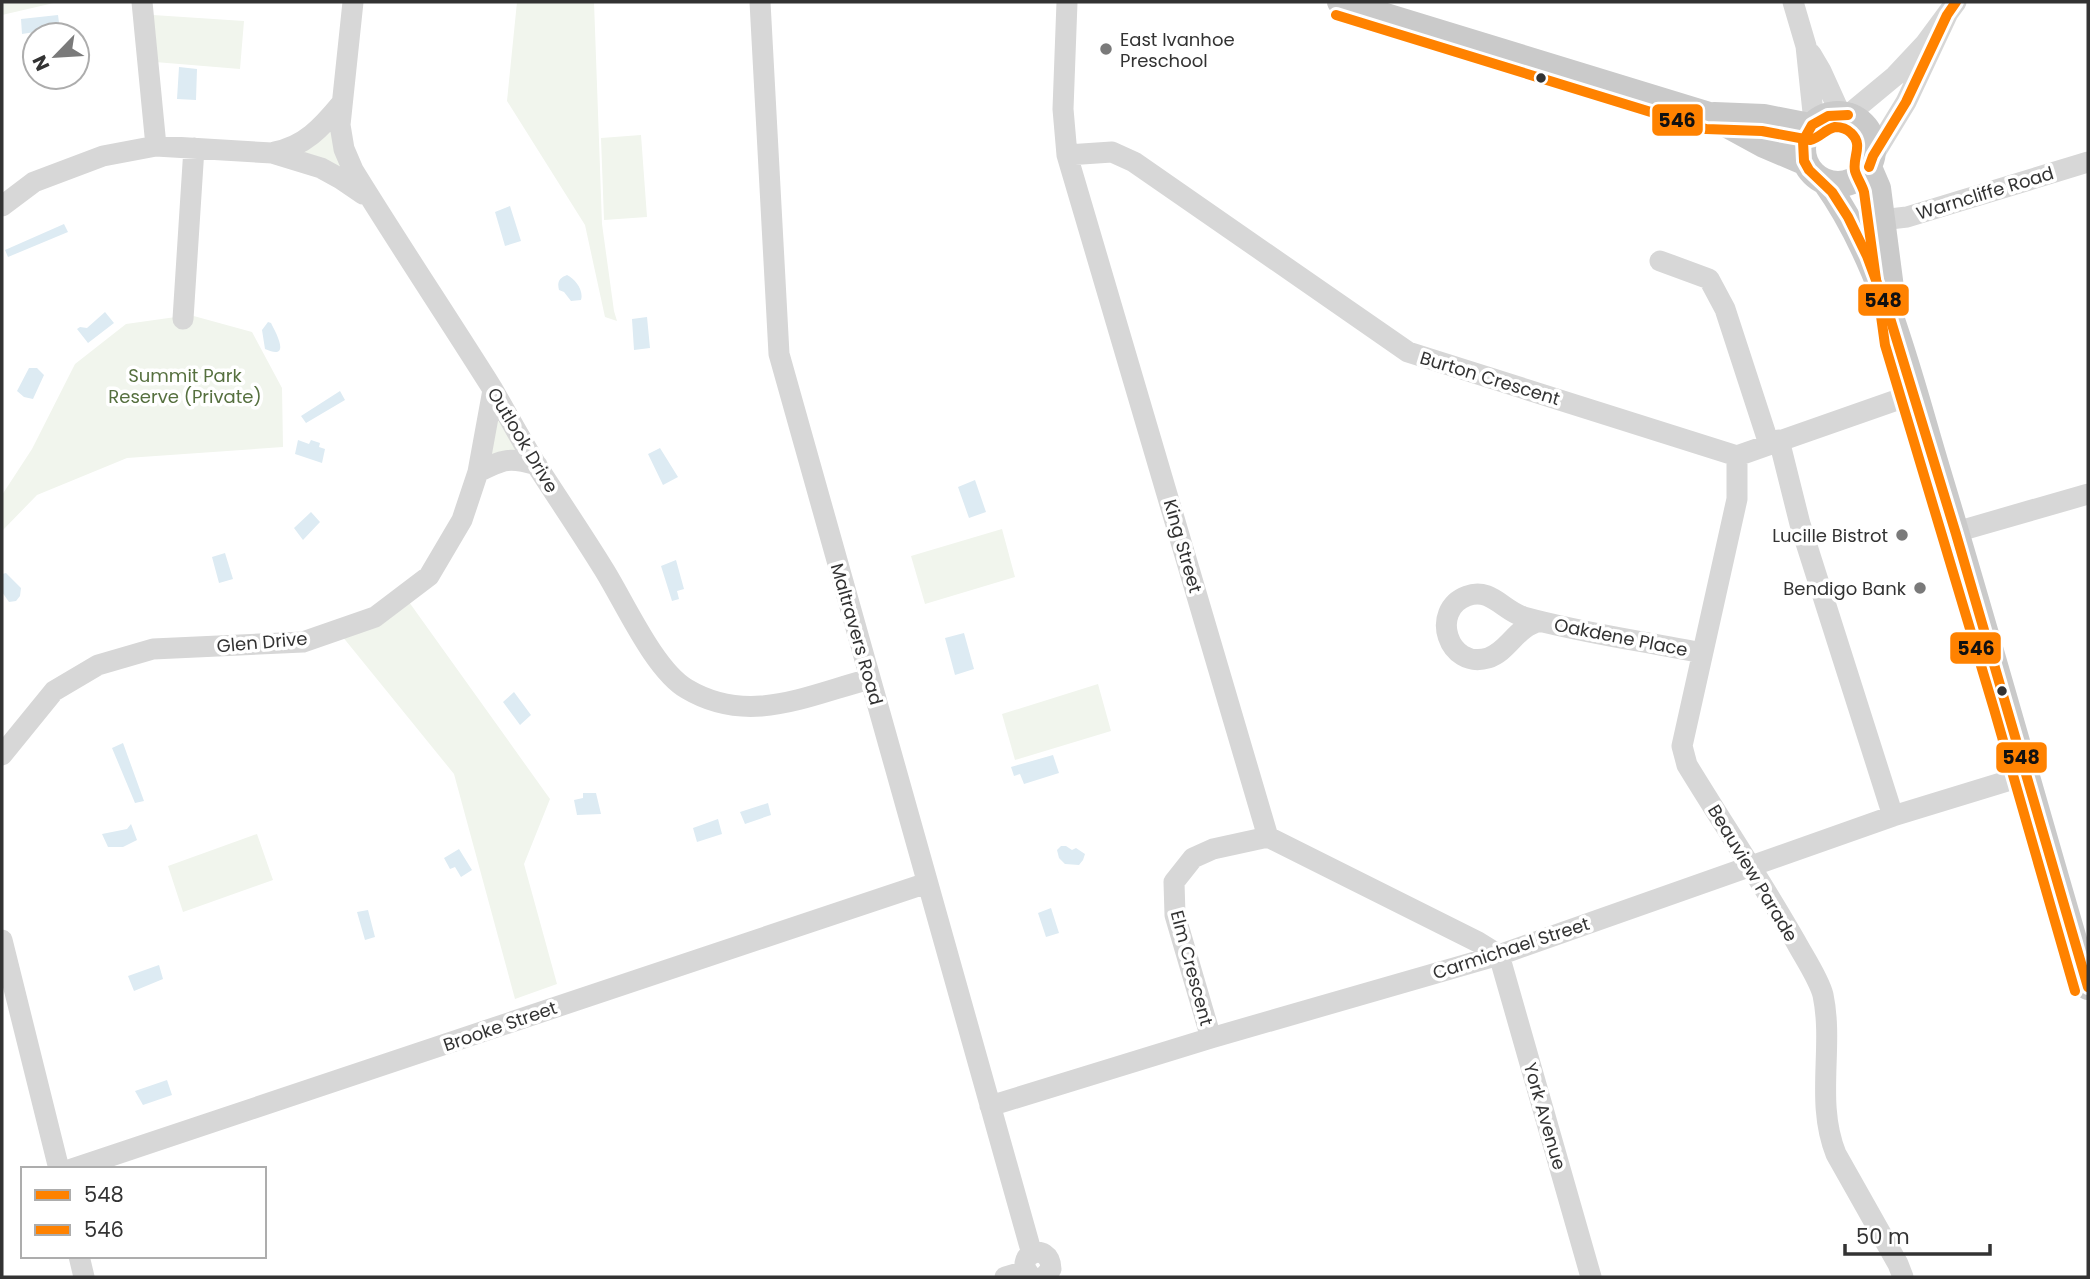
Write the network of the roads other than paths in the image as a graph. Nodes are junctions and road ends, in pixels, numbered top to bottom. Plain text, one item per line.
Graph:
1 (142, 2) edge
2 (353, 2) edge
3 (760, 2) edge
4 (1067, 2) edge
5 (1340, 2) edge
6 (1793, 2) edge
7 (1951, 8) edge
8 (1806, 46) junction
9 (341, 104) junction
10 (1844, 114) junction
11 (1709, 115) junction
12 (1812, 124) junction
13 (156, 146) junction
14 (194, 148) junction
15 (272, 153) junction
16 (1067, 155) junction
17 (1871, 161) junction
18 (1804, 162) junction
19 (2088, 162) edge
20 (1825, 183) junction
21 (373, 202) junction
22 (2, 206) edge
23 (1881, 220) junction
24 (1660, 261) dead end
25 (183, 319) dead end
26 (1898, 341) junction
27 (493, 390) junction
28 (1914, 394) junction
29 (1774, 442) junction
30 (1737, 456) junction
31 (537, 465) junction
32 (478, 472) junction
33 (2087, 499) edge
34 (1956, 532) junction
35 (1539, 621) dead end
36 (1702, 653) junction
37 (870, 680) junction
38 (2, 755) edge
39 (2027, 775) junction
40 (1893, 816) junction
41 (1268, 837) junction
42 (1752, 867) junction
43 (927, 883) junction
44 (2, 940) edge
45 (1499, 955) junction
46 (2088, 987) edge
47 (1211, 1038) junction
48 (990, 1106) junction
49 (59, 1167) edge
50 (78, 1167) edge
51 (79, 1258) edge
52 (1028, 1271) edge
53 (84, 1277) edge
54 (1591, 1277) edge
55 (1903, 1277) edge

1 - 13 street
2 - 9 street, Outlook Drive
3 - 37 street, Maltravers Road
4 - 16 street, King Street
5 - 11 main road
6 - 8 street
7 - 10 street
7 - 17 street
8 - 10 street
8 - 12 street
9 - 15 street
9 - 21 street, Outlook Drive
10 - 12 main road
10 - 17 main road
11 - 12 main road
11 - 18 main road
12 - 18 main road
13 - 14 street
13 - 22 street
14 - 15 street
14 - 25 street
15 - 21 street
16 - 30 street, Burton Crescent
16 - 41 street, King Street
17 - 20 main road
17 - 23 main road
18 - 20 main road
19 - 23 street, Warncliffe Road
20 - 26 main road
21 - 27 street, Outlook Drive
23 - 26 main road
24 - 29 street
26 - 28 main road
27 - 31 street, Outlook Drive
27 - 32 street, Glen Drive
28 - 29 street
28 - 34 main road
29 - 30 street
29 - 40 street
30 - 36 street, Beauview Parade
31 - 32 street
31 - 37 street, Outlook Drive
32 - 38 street, Glen Drive
33 - 34 street
34 - 39 main road
35 - 36 street, Oakdene Place
36 - 42 street, Beauview Parade
37 - 43 street, Maltravers Road
39 - 40 street, Carmichael Street
39 - 46 main road
40 - 42 street, Carmichael Street
41 - 45 street
41 - 47 street, Elm Crescent
42 - 45 street, Carmichael Street
42 - 55 street, Beauview Parade
43 - 48 street, Maltravers Road
43 - 50 street, Brooke Street
44 - 49 street
45 - 47 street, Carmichael Street
45 - 54 street, York Avenue
47 - 48 street, Carmichael Street
48 - 52 street, Maltravers Road
51 - 53 street

